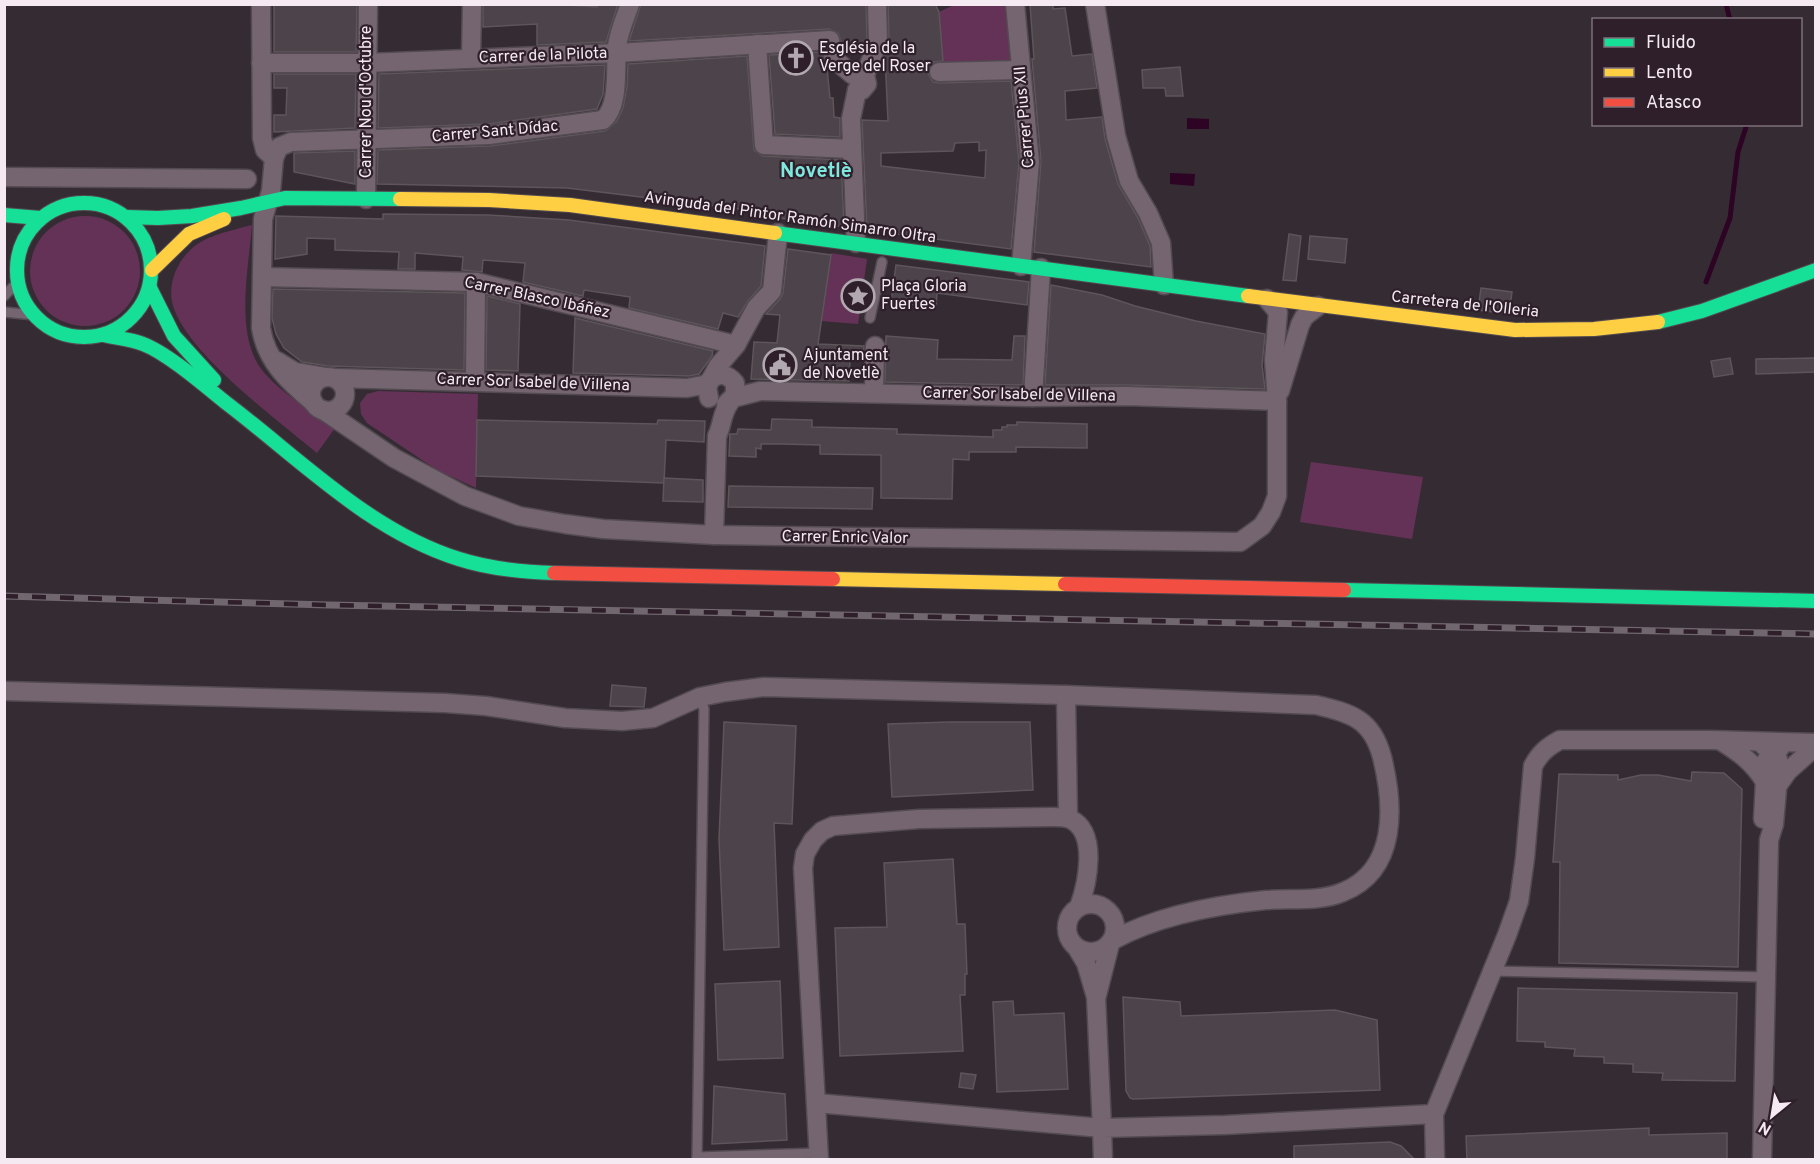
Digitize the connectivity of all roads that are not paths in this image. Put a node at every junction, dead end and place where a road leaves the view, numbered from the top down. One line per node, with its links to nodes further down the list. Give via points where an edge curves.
1 (261, 4): 11 (street)
2 (368, 4): 12 (street, Carrer Nou d'Octubre)
3 (472, 4): 10 (street)
4 (630, 4): 9 (street, Carrer Sant Dídac)
5 (877, 4): 15 (street, via 878,42)
6 (1015, 4): 13 (street, Carrer Pius XII)
7 (1095, 4): 37 (street, via 1116,136 1130,181 1161,243)
8 (757, 44): 9 (street, Carrer de la Pilota); 15 (street, Carrer de la Pilota, via 830,40 834,60); 17 (street, via 764,145)
9 (617, 53): 10 (street, Carrer de la Pilota); 16 (street, Carrer Sant Dídac, via 614,94 609,114 603,120 489,135)
10 (471, 58): 12 (street, Carrer de la Pilota)
11 (261, 63): 12 (street, Carrer de la Pilota); 18 (street, via 262,138 265,150)
12 (367, 63): 16 (street, Carrer Nou d'Octubre)
13 (1021, 70): 14 (street); 29 (street, Carrer Pius XII, via 1030,171)
14 (939, 72)
15 (858, 80): 17 (street, via 851,119)
16 (368, 140): 18 (street, Carrer Sant Dídac, via 286,143); 21 (street, Carrer Nou d'Octubre)
17 (852, 149): 27 (street)
18 (274, 158): 22 (street, Carrer Enric Valor, via 273,179)
19 (4, 177): 20 (street)
20 (248, 179)
21 (366, 199): 22 (main road, Avinguda del Pintor Ramón Simarro Oltra, via 285,198); 26 (main road, Avinguda del Pintor Ramón Simarro Oltra, via 552,203)
22 (262, 204): 24 (main road, Avinguda del Pintor Ramón Simarro Oltra, via 148,219); 31 (main road, Avinguda del Pintor Ramón Simarro Oltra, via 189,234); 34 (street, Carrer Enric Valor)
23 (4, 215): 25 (main road)
24 (126, 216): 25 (main road, via 92,202 56,208); 31 (main road, via 140,231 149,250)
25 (40, 218): 35 (main road, via 25,236 17,258)
26 (778, 233): 27 (main road, Avinguda del Pintor Ramón Simarro Oltra); 46 (street, via 772,291 756,308)
27 (856, 243): 28 (main road, Avinguda del Pintor Ramón Simarro Oltra)
28 (883, 254): 29 (main road, Avinguda del Pintor Ramón Simarro Oltra); 44 (lane)
29 (1021, 266): 30 (main road, Avinguda del Pintor Ramón Simarro Oltra)
30 (1041, 268): 37 (main road, Avinguda del Pintor Ramón Simarro Oltra); 54 (street)
31 (152, 270): 38 (main road)
32 (1815, 270): 41 (main road, Carretera de l'Olleria, via 1702,311 1663,321 1594,329 1515,330)
33 (4, 271): 35 (main road)
34 (262, 277): 36 (street, Carrer Blasco Ibáñez); 48 (street, Carrer Enric Valor, via 261,328)
35 (18, 282): 39 (lane); 43 (main road)
36 (476, 282): 46 (street, Carrer Blasco Ibáñez); 51 (street)
37 (1164, 285): 40 (main road, Avinguda del Pintor Ramón Simarro Oltra)
38 (150, 288): 45 (main road, via 139,309 123,325); 58 (main road, via 174,336)
39 (4, 296)
40 (1267, 299): 41 (main road, Avinguda del Pintor Ramón Simarro Oltra); 56 (street, Carrer Enric Valor, via 1278,312 1274,360)
41 (1318, 306): 56 (street, Carrer Enric Valor, via 1304,316 1300,325)
42 (4, 312): 43 (lane)
43 (34, 315): 45 (main road, via 65,334)
44 (870, 318)
45 (103, 335): 58 (main road, via 136,342 160,353)
46 (736, 345): 52 (street, via 737,364)
47 (875, 346): 53 (street)
48 (273, 358): 49 (street, Carrer Sor Isabel de Villena, via 295,372); 57 (street, Carrer Enric Valor, via 288,382)
49 (330, 378): 50 (street, Carrer Sor Isabel de Villena); 55 (street, via 344,389); 57 (street, via 320,379 313,387 311,392)
50 (379, 379): 51 (street, Carrer Sor Isabel de Villena); 55 (street, Carrer Sor Isabel de Villena)
51 (474, 381): 52 (street, Carrer Sor Isabel de Villena)
52 (721, 391): 53 (street, Carrer Sor Isabel de Villena); 59 (street, via 712,428 717,436)
53 (874, 393): 54 (street, Carrer Sor Isabel de Villena)
54 (1033, 397): 56 (street, Carrer Sor Isabel de Villena)
55 (344, 398): 57 (street, via 337,408)
56 (1277, 401): 59 (street, Carrer Enric Valor, via 1277,496 1262,526 1240,542)
57 (318, 406): 59 (street, Carrer Enric Valor, via 422,474 505,512 603,529)
58 (255, 424): 60 (main road, via 344,497 396,532 450,556 521,572)
59 (714, 535)
60 (1815, 602)
61 (4, 691): 63 (street, via 445,703 622,721 653,718)
62 (1066, 695): 63 (street, via 764,687); 68 (street); 72 (street, via 1316,705 1349,713 1362,721 1378,743 1388,788 1389,832 1384,852 1359,884 1322,897 1214,907)
63 (700, 698): 82 (lane, via 704,709)
64 (1720, 740): 66 (street); 67 (street, via 1743,755); 75 (street, via 1560,740 1540,754 1533,766 1519,901)
65 (1815, 744): 66 (street); 67 (street)
66 (1766, 747): 67 (street)
67 (1771, 783): 76 (street, via 1763,824 1769,840)
68 (1068, 818): 69 (street, via 1076,822 1086,839); 78 (street, via 919,819 833,826 813,840 802,868)
69 (1089, 863): 70 (street); 71 (street)
70 (1078, 907): 71 (street, via 1096,904); 74 (street, via 1066,926)
71 (1108, 910): 72 (street); 73 (street, via 1116,928)
72 (1170, 918): 73 (street, via 1134,929)
73 (1112, 942): 74 (street, via 1096,952); 77 (street)
74 (1077, 948): 77 (street)
75 (1492, 971): 76 (lane); 79 (street)
76 (1766, 976): 85 (street)
77 (1096, 997): 80 (street)
78 (816, 1103): 80 (street); 81 (street)
79 (1434, 1114): 80 (street); 84 (street)
80 (1102, 1128): 83 (street)
81 (819, 1156): 82 (lane)
82 (697, 1158)
83 (1103, 1160)
84 (1435, 1160)
85 (1762, 1160)

